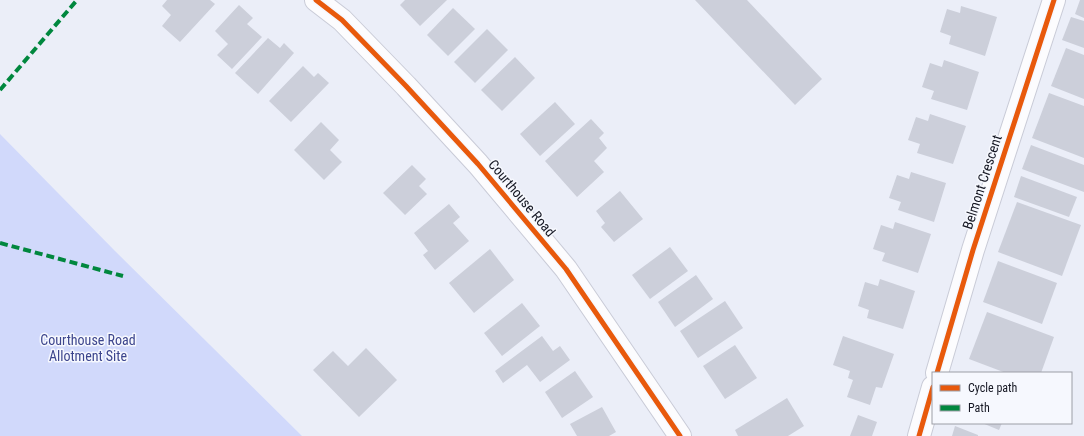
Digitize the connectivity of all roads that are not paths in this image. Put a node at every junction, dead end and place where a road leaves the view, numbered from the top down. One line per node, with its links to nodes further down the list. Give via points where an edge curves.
1 (316, 0): 5 (street, Courthouse Road, via 342,20 406,86 478,164 561,263)
2 (1054, 0): 3 (street, Belmont Crescent, via 973,250)
3 (937, 372)
4 (932, 390): 6 (street)
5 (680, 436)
6 (919, 436)

